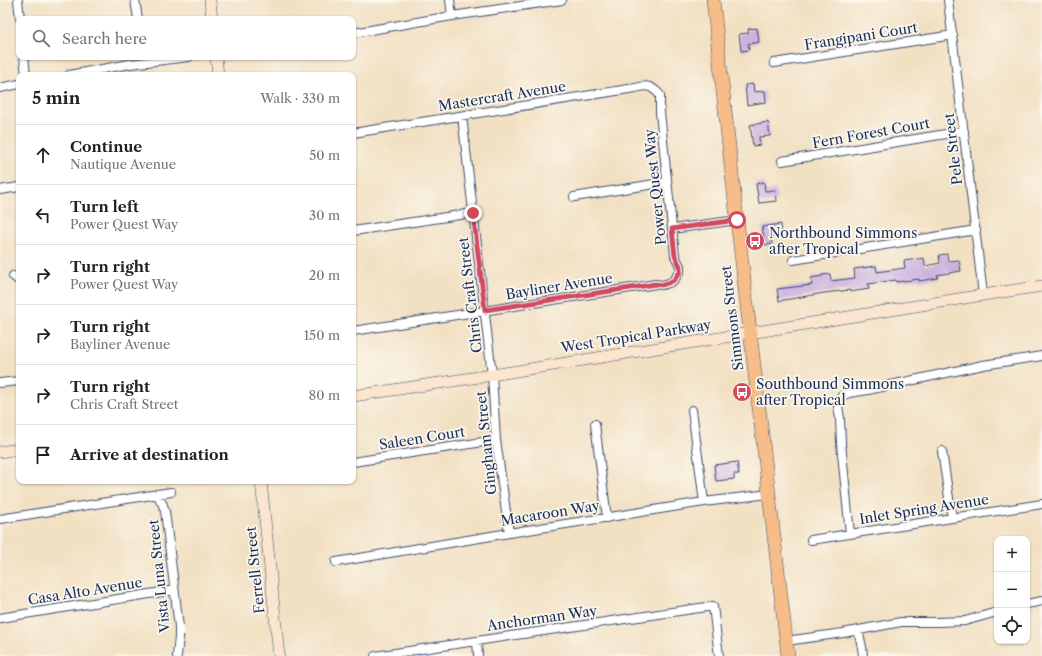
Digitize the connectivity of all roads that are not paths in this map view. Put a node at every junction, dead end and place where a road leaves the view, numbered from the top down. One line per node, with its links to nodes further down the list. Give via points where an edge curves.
1 (18, 0): 9 (street)
2 (136, 0): 10 (street)
3 (210, 0): 11 (main road)
4 (450, 0): 12 (street)
5 (562, 0): 8 (street)
6 (713, 0): 34 (main road, Simmons Street)
7 (948, 0): 14 (street, Pele Street)
8 (549, 1): 12 (street)
9 (20, 16)
10 (138, 16)
11 (212, 16)
12 (452, 16): 13 (street)
13 (356, 32)
14 (953, 36): 18 (street, Frangipani Court); 26 (street, Pele Street)
15 (24, 60): 19 (street)
16 (142, 60): 20 (street)
17 (216, 60): 21 (main road)
18 (774, 63)
19 (26, 72)
20 (84, 72)
21 (218, 72)
22 (16, 85): 23 (street)
23 (0, 88)
24 (655, 89): 25 (street, Mastercraft Avenue, via 643,86); 29 (street, Power Quest Way, via 660,95)
25 (462, 116): 27 (street, Mastercraft Avenue); 33 (street, Chris Craft Street)
26 (964, 131): 28 (street, Fern Forest Court); 36 (street, Pele Street)
27 (356, 133)
28 (782, 161)
29 (667, 182): 32 (street); 35 (street, Power Quest Way)
30 (16, 187): 31 (street)
31 (0, 190)
32 (574, 198)
33 (473, 213): 37 (street); 42 (street, Chris Craft Street)
34 (737, 220): 35 (street); 44 (main road, Simmons Street)
35 (672, 229): 39 (street, Power Quest Way, via 675,256 680,266 680,272)
36 (976, 230): 38 (street); 41 (street, Pele Street)
37 (356, 231)
38 (793, 260)
39 (674, 280): 42 (street, Bayliner Avenue, via 662,285)
40 (1042, 286): 41 (main road, West Tropical Parkway)
41 (983, 295): 44 (main road, West Tropical Parkway)
42 (485, 310): 43 (street, Bayliner Avenue); 46 (street, Chris Craft Street)
43 (356, 331)
44 (750, 333): 46 (main road, West Tropical Parkway); 60 (main road, Simmons Street)
45 (1042, 356): 67 (street, via 983,365 849,392 842,396 838,406)
46 (492, 375): 49 (main road, West Tropical Parkway); 52 (street, Gingham Street)
47 (16, 380): 48 (street)
48 (0, 383)
49 (356, 396)
50 (692, 410): 61 (street)
51 (594, 424): 63 (street)
52 (496, 440): 56 (street, Saleen Court); 66 (street, Gingham Street)
53 (16, 449): 55 (main road)
54 (942, 451): 64 (street)
55 (0, 452)
56 (356, 462)
57 (261, 484): 79 (main road, Ferrell Street)
58 (171, 492): 59 (street)
59 (157, 494): 65 (street); 70 (street, Vista Luna Street, via 165,511)
60 (769, 494): 61 (street, Macaroon Way); 77 (main road, Simmons Street)
61 (704, 502): 63 (street, Macaroon Way)
62 (1042, 504): 64 (street, Inlet Spring Avenue)
63 (607, 518): 66 (street, Macaroon Way)
64 (952, 518): 67 (street, Inlet Spring Avenue)
65 (0, 519)
66 (509, 533): 69 (street, Macaroon Way)
67 (850, 534): 68 (street, Inlet Spring Avenue)
68 (811, 540)
69 (336, 562)
70 (174, 590): 74 (street, Casa Alto Avenue); 78 (street, Vista Luna Street, via 179,636)
71 (1042, 601): 72 (street)
72 (1030, 603)
73 (994, 613): 75 (street, via 965,621 901,622)
74 (0, 618)
75 (858, 630): 77 (street); 84 (street)
76 (477, 641): 80 (street, Anchorman Way); 81 (street); 82 (street, Anchorman Way, via 713,606)
77 (786, 641): 83 (main road, Simmons Street)
78 (177, 656)
79 (280, 656)
80 (375, 656)
81 (478, 656)
82 (719, 656)
83 (788, 656)
84 (863, 656)

